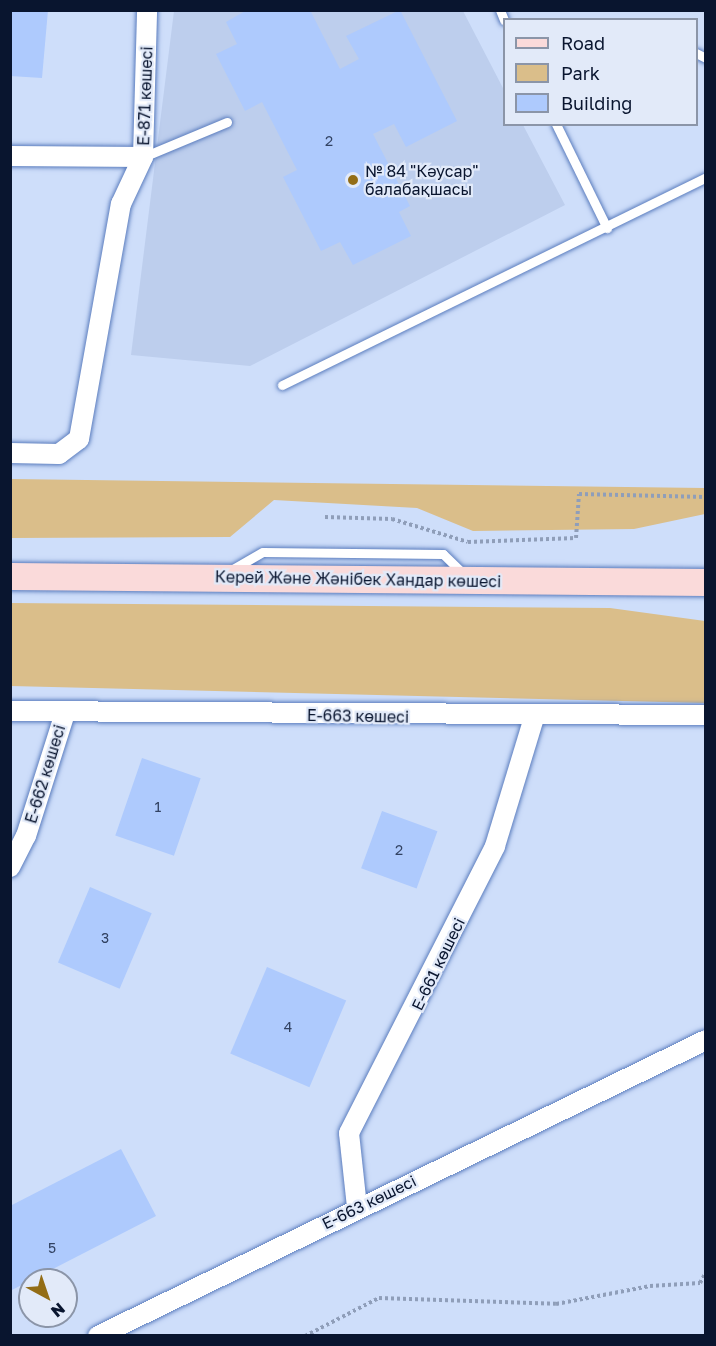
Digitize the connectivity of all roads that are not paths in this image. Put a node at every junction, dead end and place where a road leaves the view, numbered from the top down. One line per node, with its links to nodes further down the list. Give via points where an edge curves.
1 (147, 10): 5 (street, Е-871 көшесі)
2 (228, 122): 5 (lane)
3 (557, 126): 7 (lane)
4 (10, 156): 5 (street, Е-871 көшесі)
5 (143, 157): 9 (street, via 122,204 79,439 59,454)
6 (705, 177): 7 (lane)
7 (607, 228): 8 (lane)
8 (282, 385)
9 (10, 453)
10 (10, 576): 11 (main road, Керей Және Жәнібек Хандар көшесі)
11 (705, 582)
12 (10, 711): 13 (street, Е-663 көшесі)
13 (65, 713): 15 (street, Е-663 көшесі); 16 (street, Е-662 көшесі, via 26,836)
14 (705, 715): 15 (street, Е-663 көшесі)
15 (534, 718): 18 (street, Е-661 көшесі, via 495,846 349,1133)
16 (10, 867)
17 (705, 1040): 18 (street, Е-663 көшесі)
18 (357, 1207): 19 (street, Е-663 көшесі)
19 (98, 1335)

